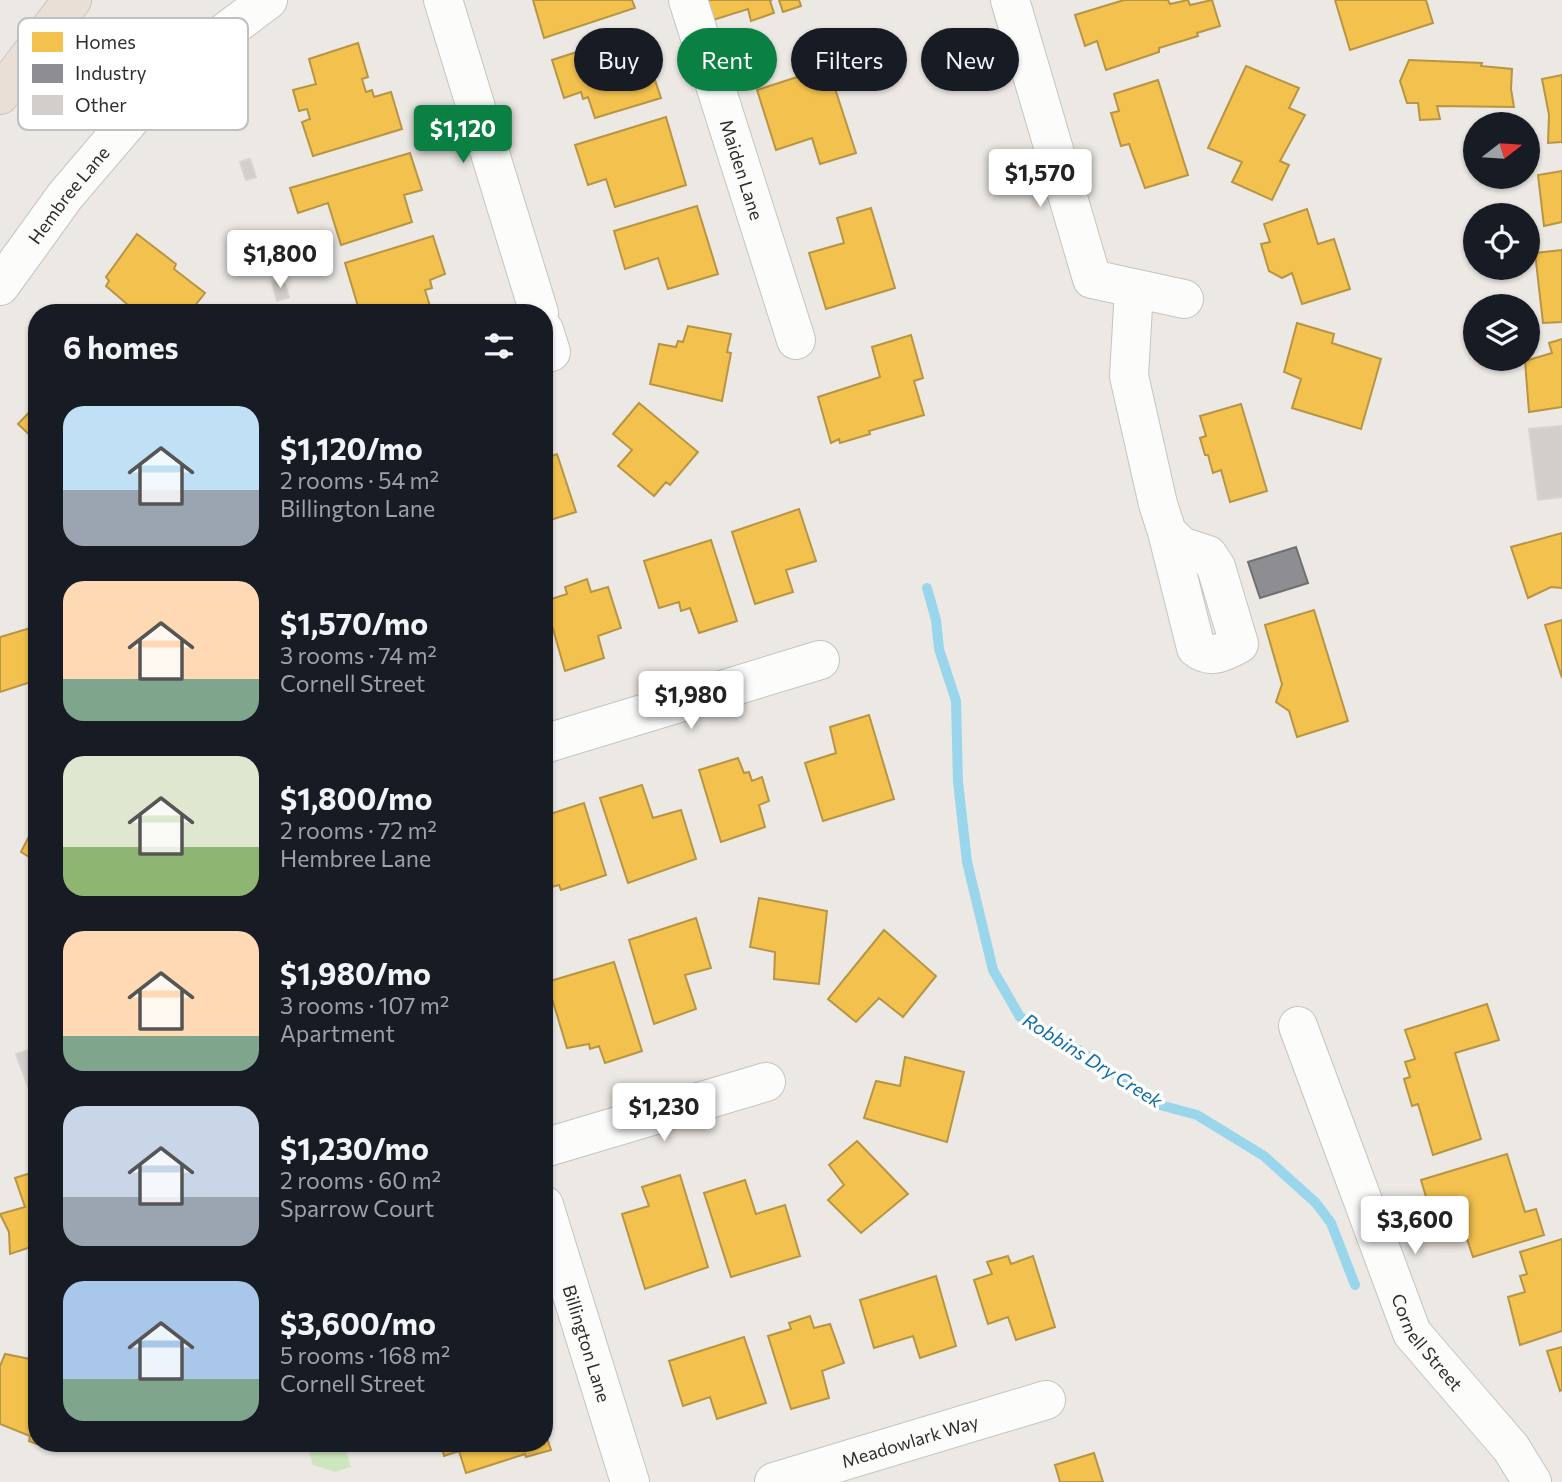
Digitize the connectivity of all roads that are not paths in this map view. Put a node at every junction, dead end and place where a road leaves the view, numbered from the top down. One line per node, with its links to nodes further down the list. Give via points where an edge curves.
1 (72, 0): 6 (highway)
2 (268, 0): 7 (street, Hembree Lane)
3 (443, 0): 14 (street)
4 (688, 0): 15 (street, Maiden Lane)
5 (1010, 0): 12 (street, via 1092,279)
6 (58, 18)
7 (244, 18)
8 (18, 71): 9 (highway)
9 (0, 95)
10 (122, 130): 11 (street, Hembree Lane)
11 (0, 286)
12 (1134, 289): 13 (street); 16 (street, via 1129,376)
13 (1184, 299)
14 (536, 304)
15 (796, 340)
16 (1167, 532)
17 (820, 660): 18 (street)
18 (553, 741)
19 (1298, 1026): 26 (street, Cornell Street, via 1412,1333 1511,1448)
20 (766, 1082): 21 (street)
21 (553, 1145)
22 (553, 1234): 24 (street, Billington Lane)
23 (1046, 1400): 25 (street, Meadowlark Way)
24 (630, 1482)
25 (774, 1482)
26 (1532, 1482)

